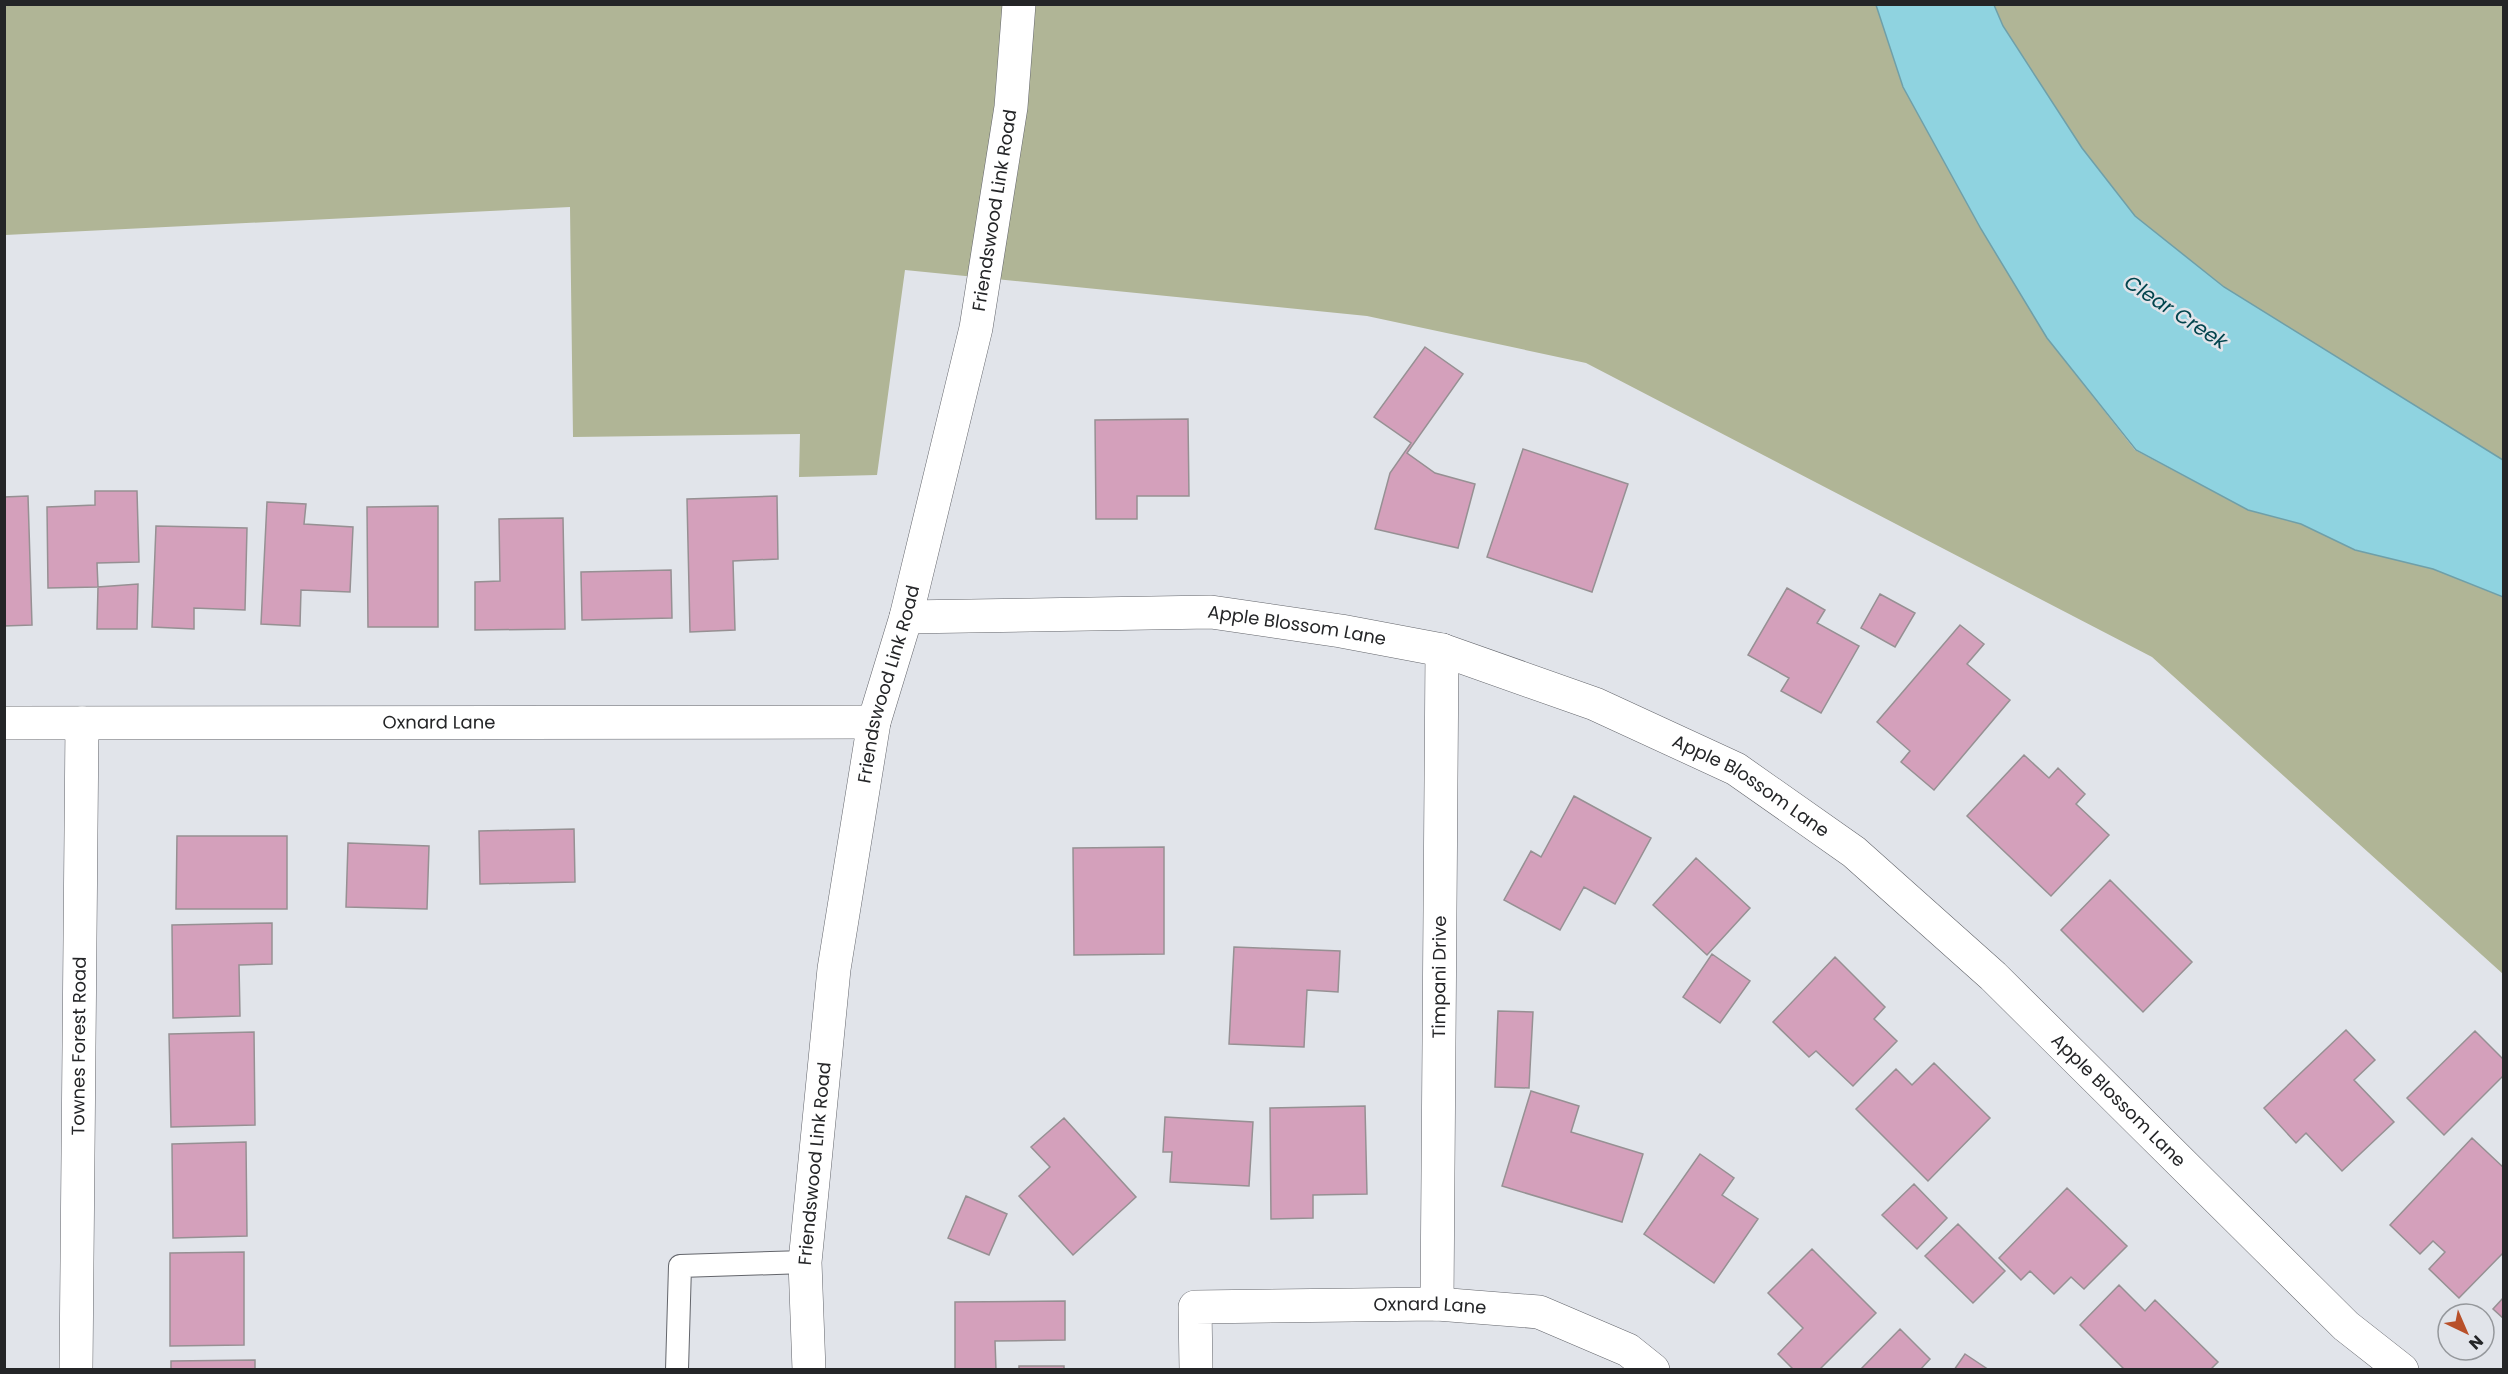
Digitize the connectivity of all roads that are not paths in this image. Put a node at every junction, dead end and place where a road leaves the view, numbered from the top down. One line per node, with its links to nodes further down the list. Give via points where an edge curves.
1 (1019, 4): 2 (street, Friendswood Link Road, via 1011,108 976,328)
2 (906, 617): 3 (street, Apple Blossom Lane, via 1210,612); 4 (street, Friendswood Link Road)
3 (1442, 650): 8 (street, Timpani Drive); 14 (street, Apple Blossom Lane, via 1595,704 1736,769 1854,852 1993,976 2346,1326)
4 (874, 722): 6 (street, Oxnard Lane); 7 (street, Friendswood Link Road, via 834,969)
5 (4, 723): 6 (street, Oxnard Lane)
6 (82, 723): 9 (street, Townes Forest Road)
7 (805, 1262): 10 (lane, via 680,1266); 11 (street, Friendswood Link Road)
8 (1437, 1304): 12 (street, Oxnard Lane, via 1195,1307); 13 (street, Oxnard Lane, via 1539,1312 1628,1350)
9 (76, 1370)
10 (677, 1370)
11 (809, 1370)
12 (1196, 1370)
13 (1653, 1370)
14 (2402, 1370)

